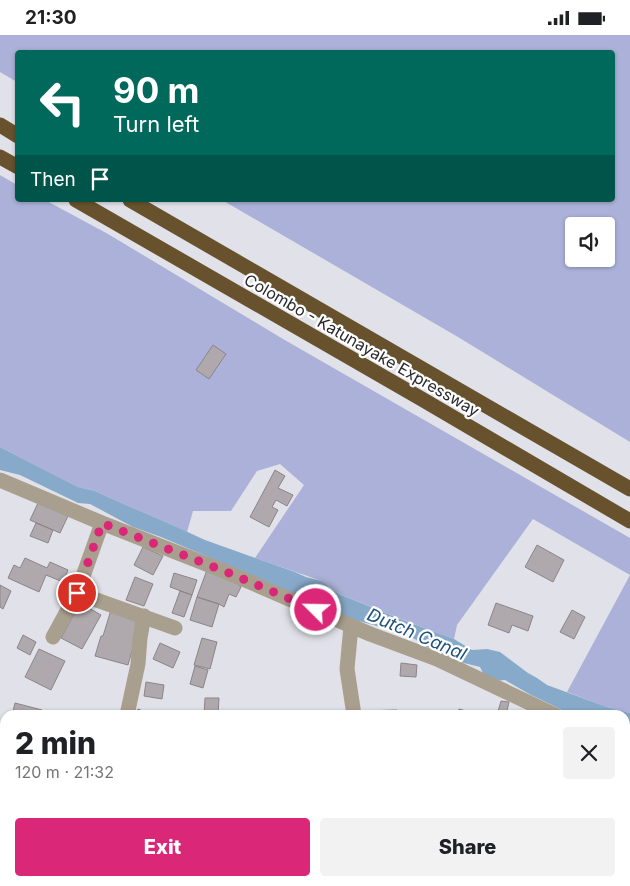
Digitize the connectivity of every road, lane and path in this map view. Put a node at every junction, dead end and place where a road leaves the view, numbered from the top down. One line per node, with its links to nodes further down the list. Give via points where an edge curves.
1 (0, 125): 2 (highway)
2 (15, 133)
3 (0, 157): 4 (highway)
4 (15, 165)
5 (79, 202): 9 (highway, Colombo - Katunayake Expressway)
6 (133, 202): 8 (highway, Colombo - Katunayake Expressway)
7 (0, 480): 10 (street)
8 (630, 489)
9 (630, 521)
10 (102, 523): 11 (street); 13 (street)
11 (77, 593): 12 (street); 15 (street)
12 (144, 616): 14 (street); 16 (street)
13 (351, 625): 17 (street, via 347,669); 18 (street, via 437,659)
14 (175, 628)
15 (53, 637)
16 (128, 710)
17 (353, 710)
18 (544, 710)

